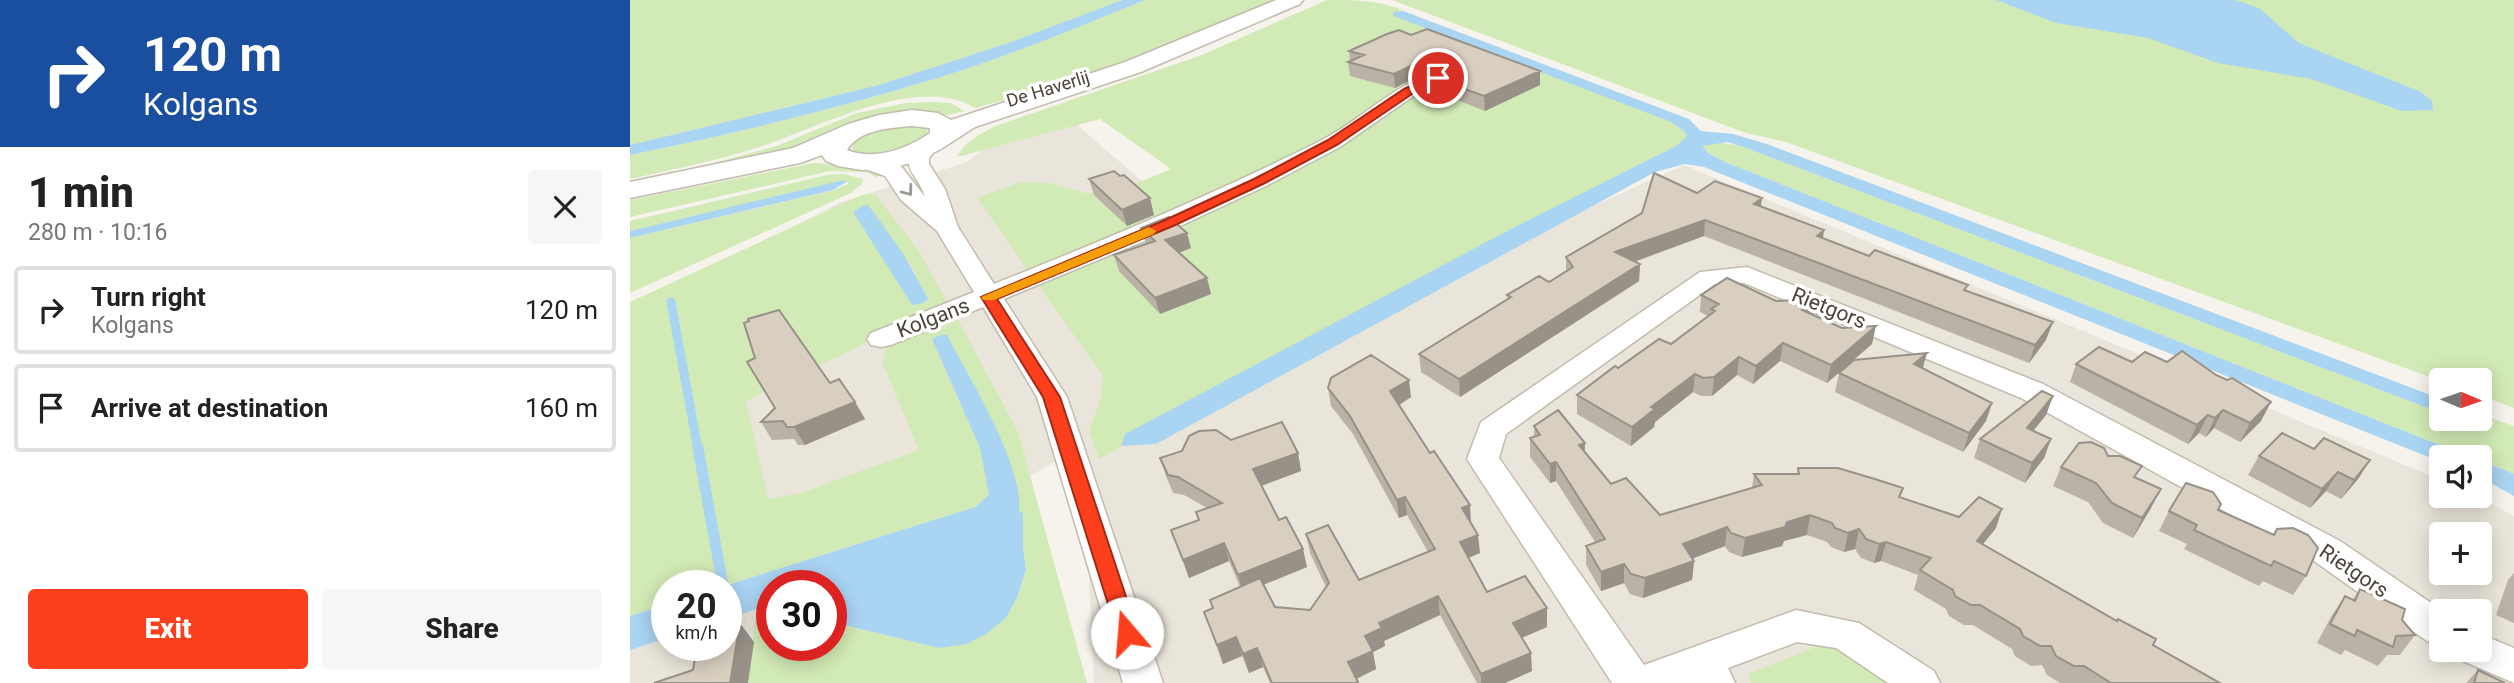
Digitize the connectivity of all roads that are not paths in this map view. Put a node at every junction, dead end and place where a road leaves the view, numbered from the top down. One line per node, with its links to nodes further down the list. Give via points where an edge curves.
1 (1293, 0): 3 (street, De Haverlij, via 1107,76)
2 (1438, 78): 8 (street, Kolgans, via 1408,91 1333,143 1258,181)
3 (932, 134): 4 (street, De Haverlij, via 894,159); 4 (street, via 883,122); 7 (street, via 918,164 934,189)
4 (851, 153): 5 (street, via 800,155); 6 (street); 7 (street, one-way to 7, via 893,171 909,195)
5 (630, 190)
6 (630, 196)
7 (946, 228): 8 (street)
8 (989, 297): 9 (street, Kolgans); 14 (street, via 1052,397)
9 (881, 339)
10 (2429, 622): 15 (street, Rietgors, via 2328,551 2032,391 1748,275 1709,277 1492,429 1483,459)
11 (2492, 656): 12 (street)
12 (2514, 667)
13 (1709, 673): 16 (street); 17 (street, via 1796,626 1845,634)
14 (1143, 683)
15 (1634, 683)
16 (1642, 683)
17 (1920, 683)

